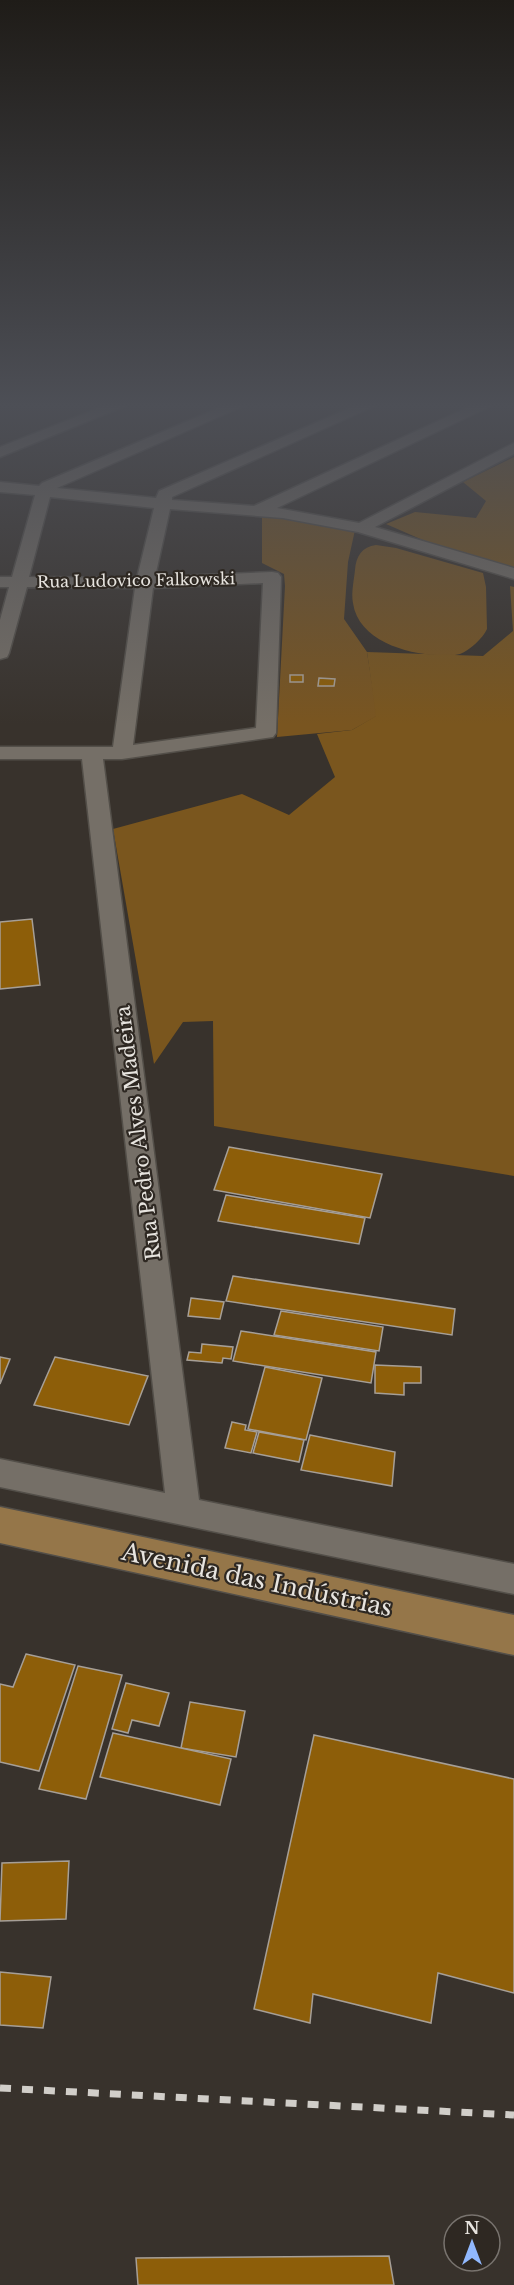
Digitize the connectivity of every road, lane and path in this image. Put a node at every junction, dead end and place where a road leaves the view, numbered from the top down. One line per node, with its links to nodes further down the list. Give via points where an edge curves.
1 (38, 511): 10 (street)
2 (162, 511): 11 (street)
3 (240, 511): 6 (street)
4 (259, 511): 6 (street)
5 (394, 511): 7 (street)
6 (256, 512): 7 (street, via 284,513)
7 (361, 528): 8 (street)
8 (514, 574)
9 (0, 582): 10 (street, Rua Ludovico Falkowski)
10 (18, 583): 11 (street, Rua Ludovico Falkowski); 12 (street)
11 (145, 584): 14 (street); 14 (street, Rua Ludovico Falkowski, via 272,576 266,733)
12 (0, 653)
13 (0, 753): 15 (street)
14 (122, 753): 15 (street)
15 (92, 754): 17 (street, Rua Pedro Alves Madeira)
16 (0, 1473): 17 (street)
17 (184, 1511): 19 (street)
18 (0, 1525): 20 (main road, Avenida das Indústrias)
19 (514, 1579)
20 (514, 1635)

